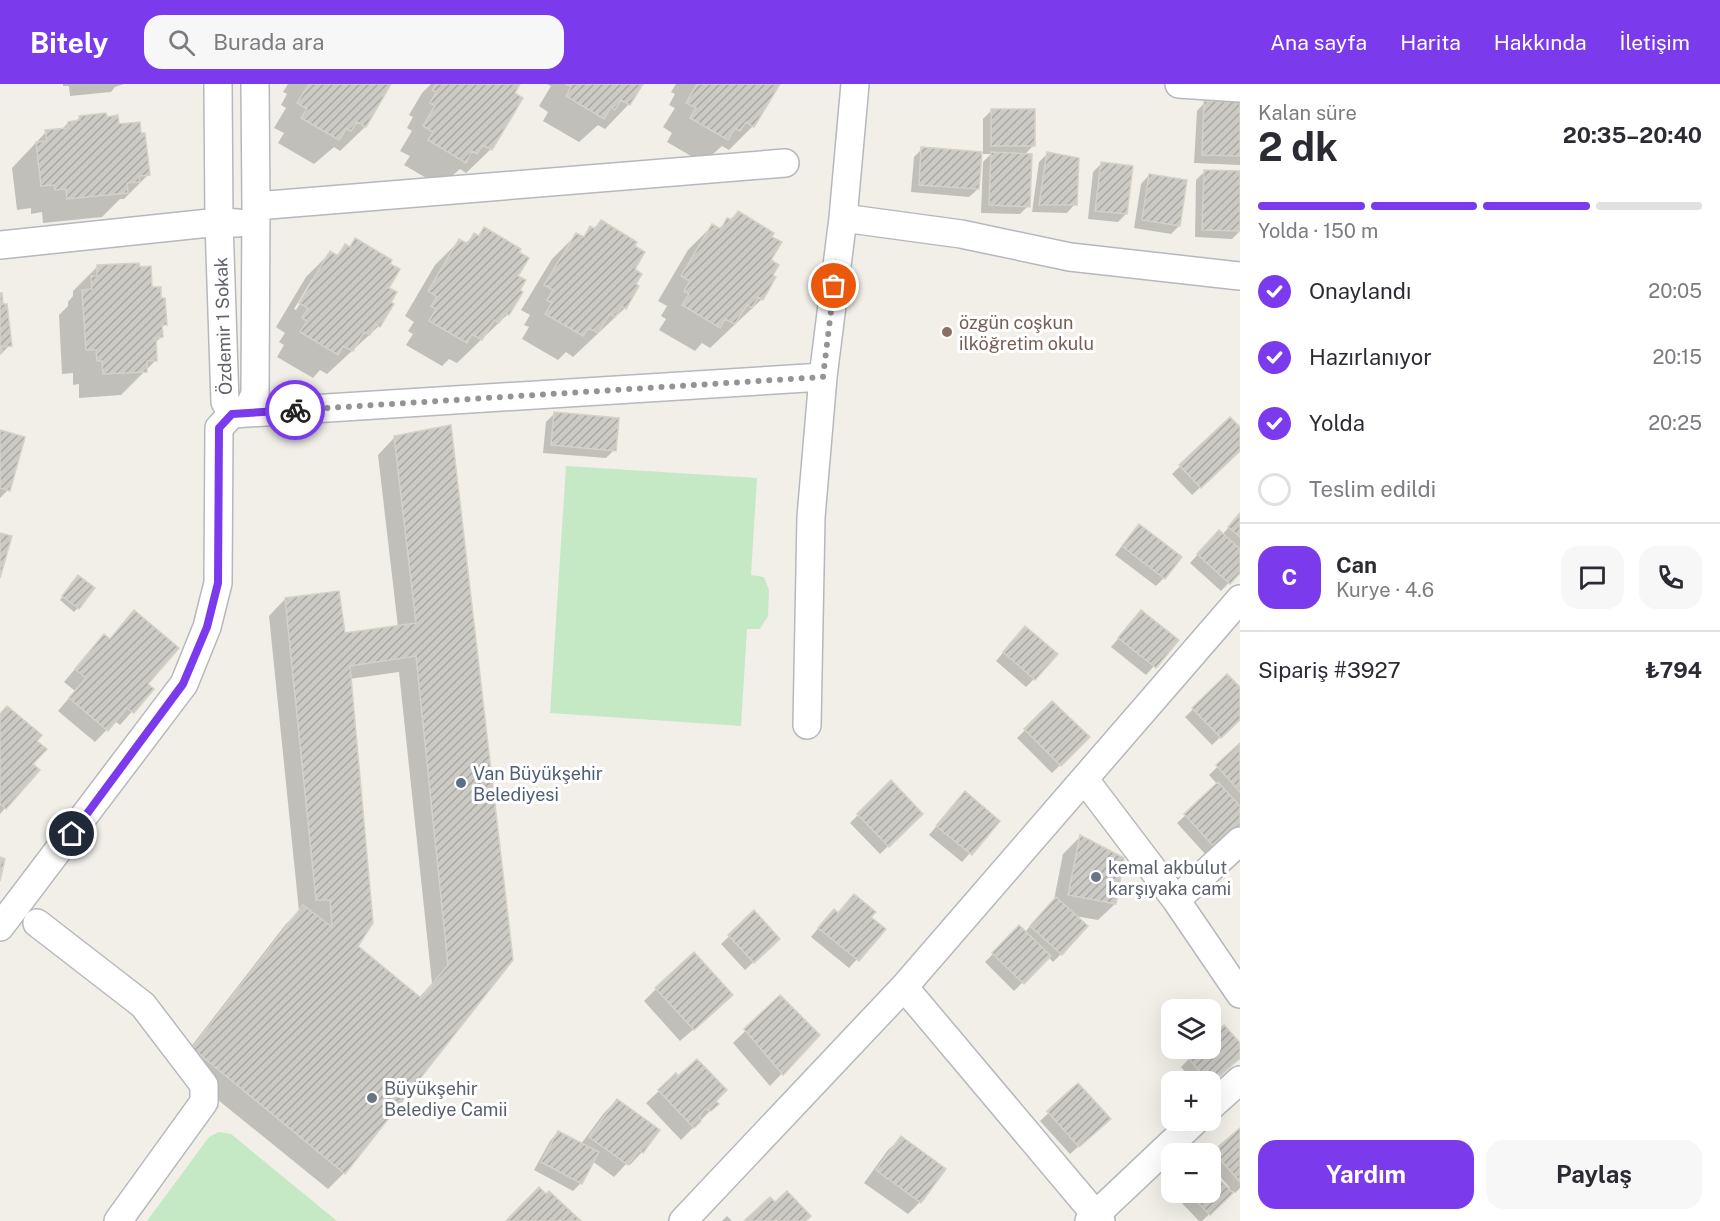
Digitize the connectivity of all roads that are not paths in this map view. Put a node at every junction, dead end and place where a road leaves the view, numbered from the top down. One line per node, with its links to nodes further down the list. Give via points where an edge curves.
1 (218, 84): 9 (street, Özdemir 1 Sokak)
2 (255, 84): 7 (street, Özdemir 1 Sokak)
3 (855, 84): 8 (street)
4 (1179, 84): 5 (street)
5 (1240, 88)
6 (785, 163): 7 (street)
7 (256, 214): 9 (street); 13 (street, Özdemir 1 Sokak, via 255,394)
8 (843, 218): 11 (street, via 961,234 1070,257); 12 (street)
9 (219, 222): 10 (street); 13 (street, Özdemir 1 Sokak, via 225,402)
10 (0, 245)
11 (1240, 276)
12 (823, 377): 13 (street); 15 (street, via 811,517)
13 (239, 414): 20 (street, Özdemir 1 Sokak, via 219,428 218,583 207,627 183,684)
14 (1240, 599): 16 (street)
15 (807, 725)
16 (1085, 780): 18 (street); 21 (street)
17 (1240, 841): 18 (street)
18 (1176, 900): 22 (street)
19 (37, 923): 27 (street, via 143,1005 204,1085 204,1102)
20 (0, 927)
21 (904, 987): 26 (street); 28 (street)
22 (1240, 994)
23 (1240, 1080): 24 (street)
24 (1221, 1097)
25 (1185, 1131): 26 (street)
26 (1095, 1219)
27 (118, 1221)
28 (683, 1221)

